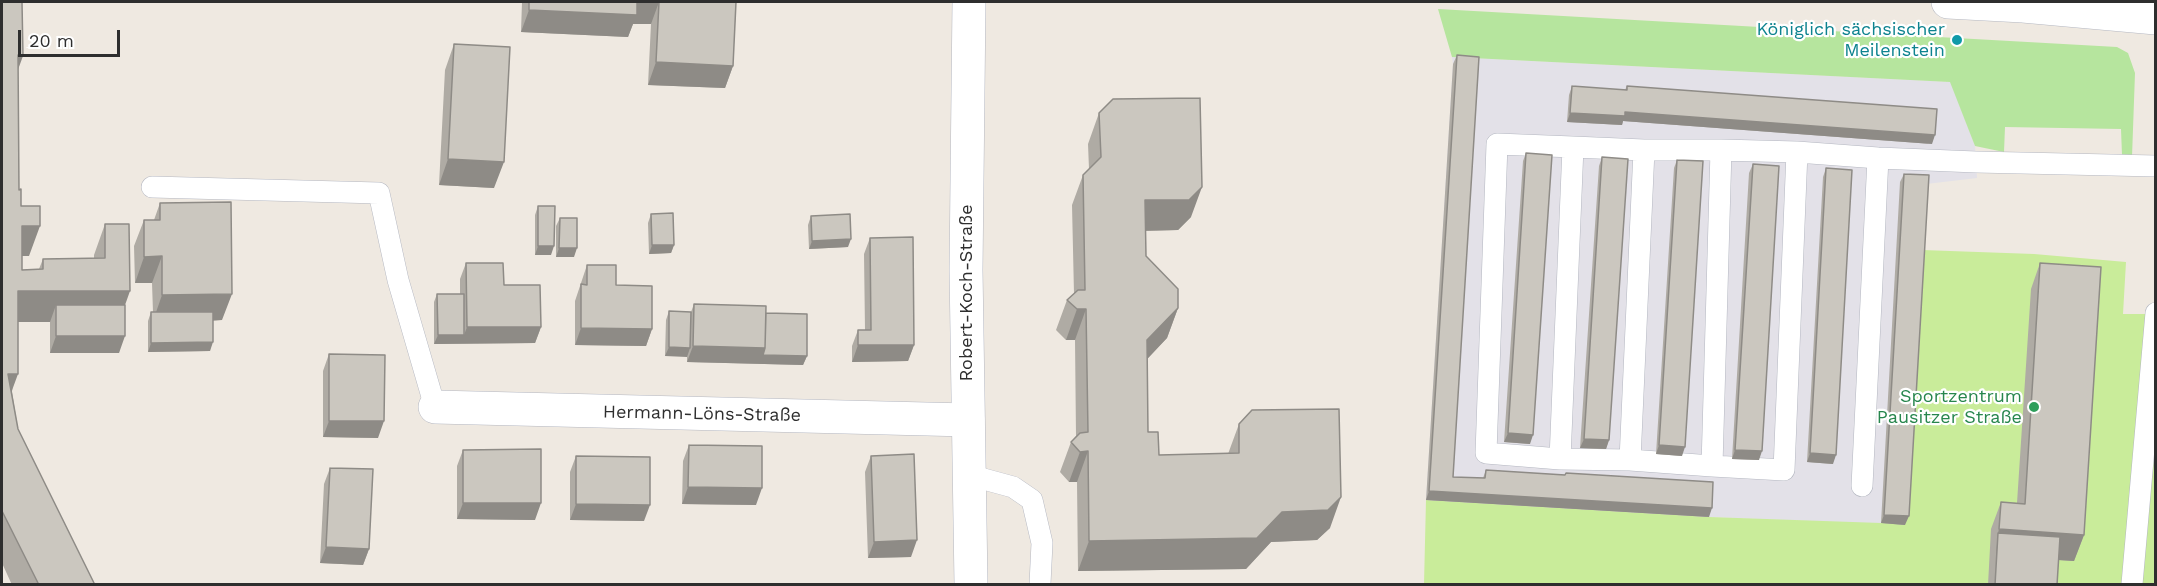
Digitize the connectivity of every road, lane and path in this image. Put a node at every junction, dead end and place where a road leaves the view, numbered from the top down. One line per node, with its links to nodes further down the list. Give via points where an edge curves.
1 (969, 2): 14 (street, Robert-Koch-Straße)
2 (1948, 2): 3 (street)
3 (2023, 4): 4 (street)
4 (2156, 18)
5 (1573, 147): 6 (lane); 15 (lane); 15 (lane, via 1497,144 1486,453)
6 (1644, 150): 7 (lane); 16 (lane)
7 (1721, 150): 8 (lane); 17 (lane)
8 (1797, 152): 9 (lane); 17 (lane, via 1784,470)
9 (1878, 158): 10 (lane); 19 (lane)
10 (2156, 165)
11 (152, 187): 13 (lane, via 379,193 398,279)
12 (2156, 313): 22 (lane)
13 (435, 407): 14 (street, Hermann-Löns-Straße)
14 (968, 420): 18 (street, Robert-Koch-Straße)
15 (1560, 459): 16 (lane)
16 (1630, 460): 17 (lane)
17 (1712, 466)
18 (969, 475): 20 (street, Robert-Koch-Straße); 21 (lane, via 1013,488 1032,500 1042,543)
19 (1862, 486)
20 (971, 585)
21 (1040, 585)
22 (2132, 585)

